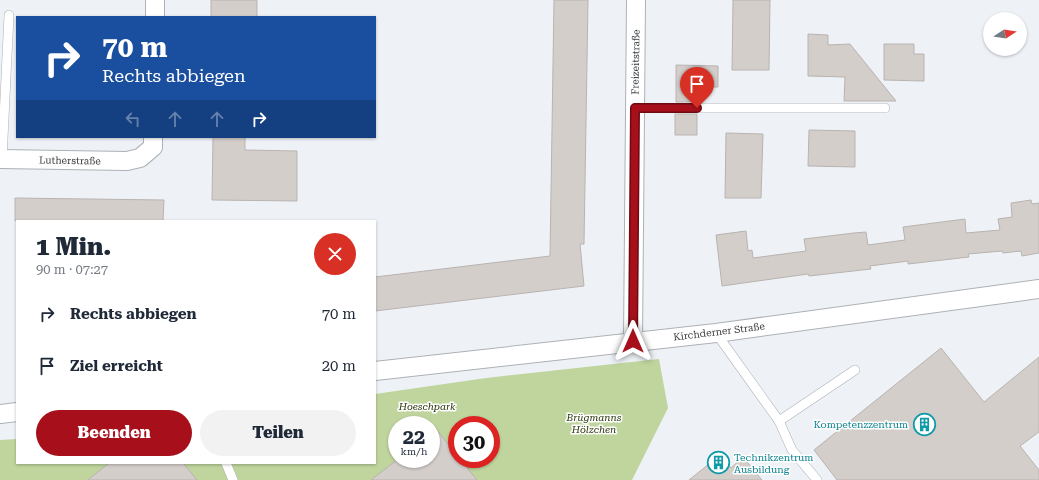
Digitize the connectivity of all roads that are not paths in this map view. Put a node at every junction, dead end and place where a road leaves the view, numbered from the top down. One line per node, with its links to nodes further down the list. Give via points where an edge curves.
1 (155, 0): 4 (street)
2 (636, 0): 5 (street, Freizeitstraße)
3 (9, 15): 8 (lane)
4 (155, 16)
5 (635, 108): 6 (lane); 11 (street, Freizeitstraße)
6 (885, 108)
7 (153, 138): 8 (street, Lutherstraße, via 153,147 140,158 127,161)
8 (1, 159)
9 (1039, 289): 10 (street, Kirchderner Straße)
10 (716, 333): 11 (street, Kirchderner Straße); 16 (lane)
11 (633, 341): 13 (street, Kirchderner Straße)
12 (855, 370): 16 (lane)
13 (376, 371)
14 (16, 412): 15 (street)
15 (0, 414)
16 (779, 421): 19 (lane, via 792,450)
17 (226, 464): 18 (lane)
18 (233, 480)
19 (817, 480)

